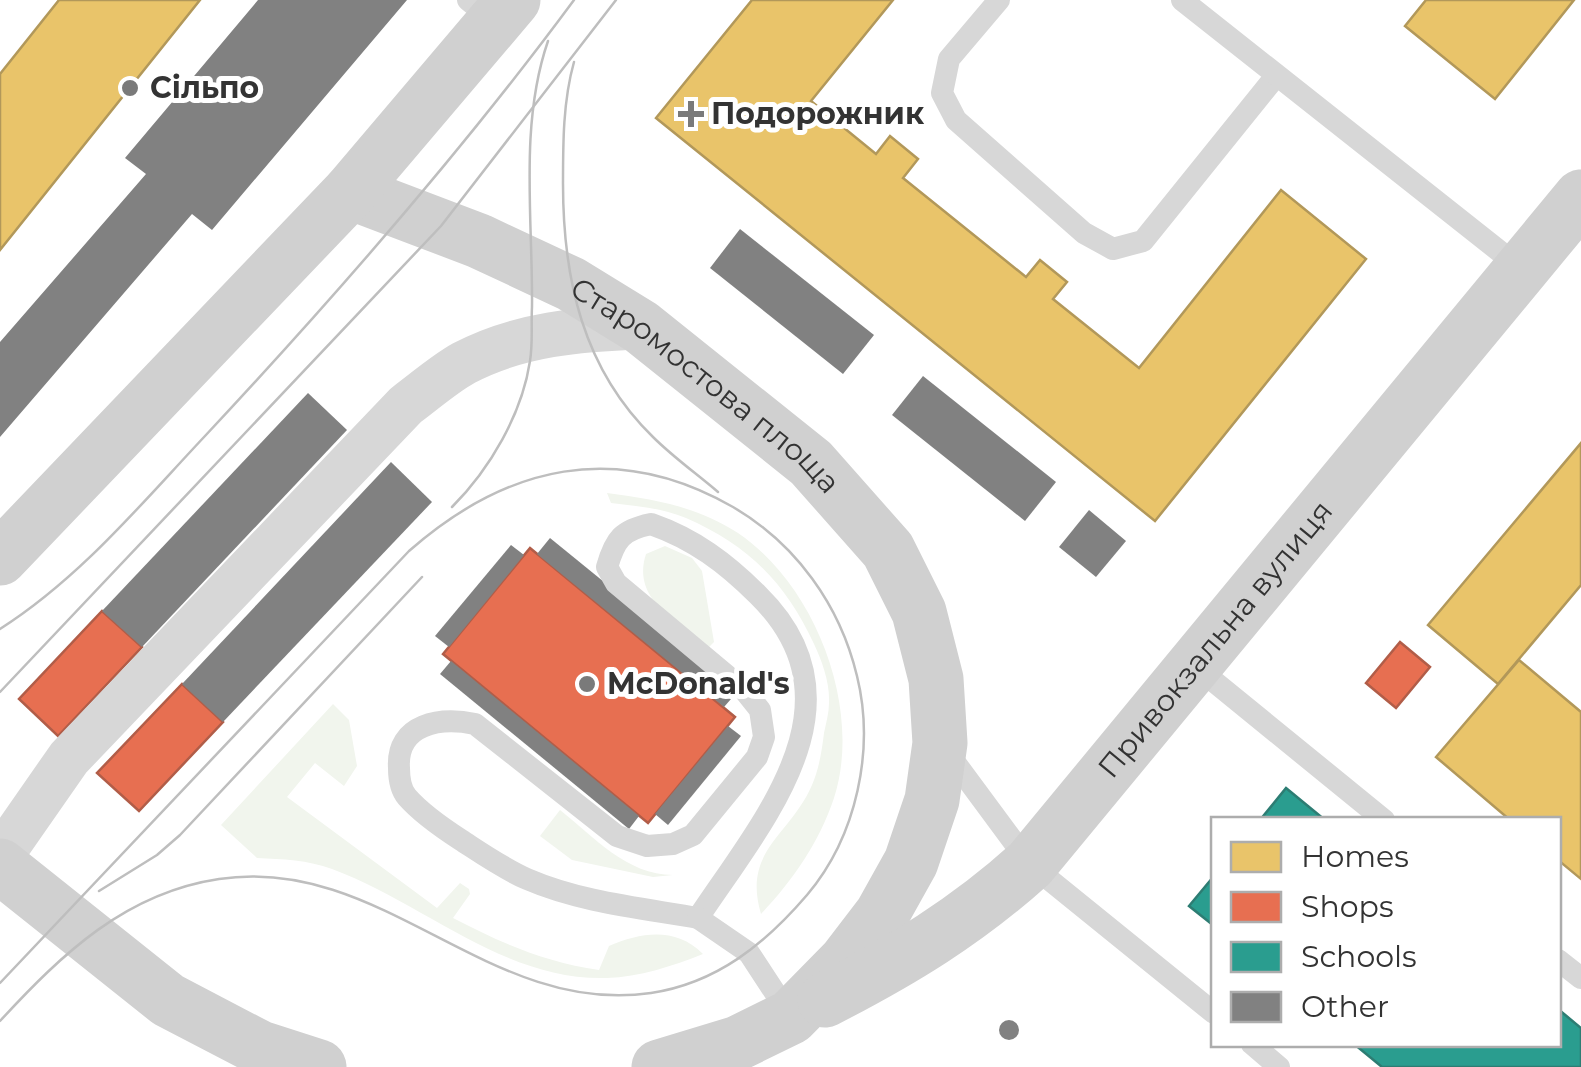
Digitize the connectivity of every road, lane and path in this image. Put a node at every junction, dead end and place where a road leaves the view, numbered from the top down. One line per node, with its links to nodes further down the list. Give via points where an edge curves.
1 (999, 0): 4 (lane, via 949,60 942,93 956,120 1084,233 1113,249 1143,241)
2 (1182, 0): 4 (lane)
3 (492, 7): 5 (main road)
4 (1276, 76): 7 (lane)
5 (350, 192): 8 (main road, Старомостова площа, via 571,284); 9 (main road)
6 (1581, 197): 7 (main road, Привокзальна вулиця)
7 (1522, 269): 10 (main road, Привокзальна вулиця)
8 (640, 328): 11 (main road, Старомостова площа, via 811,463 888,550 919,612 936,680); 13 (street, via 531,338 463,363 406,405 69,758)
9 (0, 558)
10 (1195, 666): 12 (lane); 14 (main road, Привокзальна вулиця)
11 (940, 742): 14 (lane); 20 (main road, Старомостова площа, via 932,800 882,914)
12 (1380, 817)
13 (0, 857)
14 (1030, 864): 19 (lane); 20 (main road, Привокзальна вулиця, via 925,947)
15 (0, 866): 22 (main road, via 168,1000 260,1048)
16 (698, 918): 16 (lane, via 526,878 458,839 405,795 399,777 404,742 417,728 454,719 476,724 617,836 646,846 693,835 756,757 764,736 760,710 744,690 616,584 607,567 613,545 631,528 651,524 693,541 746,582 795,642 806,678 796,762); 20 (lane, via 749,954)
17 (1561, 962): 18 (lane)
18 (1581, 978)
19 (1211, 1011)
20 (791, 1017): 23 (main road, Старомостова площа, via 738,1043)
21 (1256, 1047): 24 (lane)
22 (319, 1067)
23 (659, 1067)
24 (1279, 1067)

